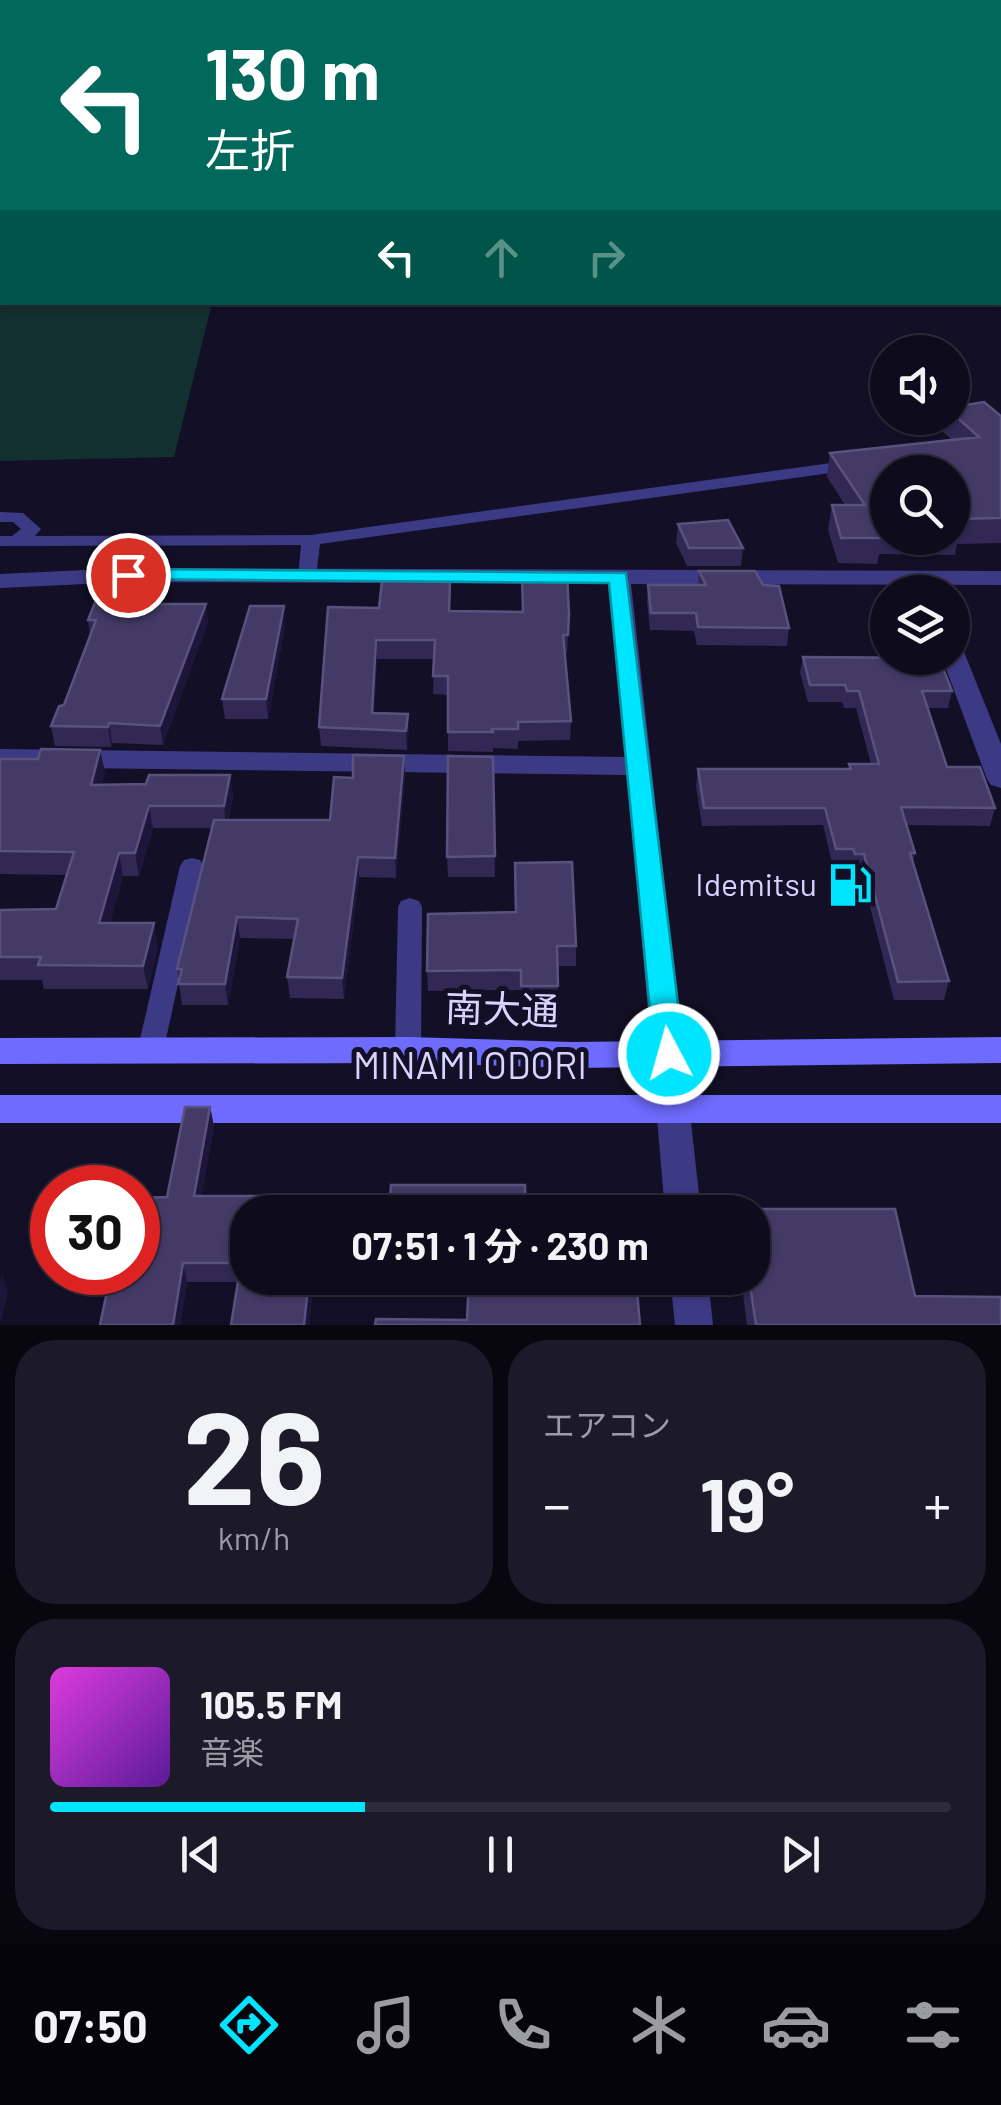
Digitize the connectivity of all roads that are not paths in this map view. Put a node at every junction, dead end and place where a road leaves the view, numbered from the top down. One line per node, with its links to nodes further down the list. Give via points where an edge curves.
1 (870, 463): 3 (lane)
2 (0, 517): 4 (lane, via 17,517 32,528)
3 (311, 540): 4 (lane); 5 (lane)
4 (9, 541)
5 (307, 577): 6 (street); 8 (street)
6 (619, 577): 10 (street); 13 (street)
7 (1001, 578): 9 (street)
8 (0, 581)
9 (970, 581)
10 (870, 584)
11 (961, 675): 14 (street)
12 (0, 758): 13 (street)
13 (641, 766): 21 (street)
14 (1001, 779)
15 (192, 866): 17 (lane)
16 (410, 907): 19 (lane)
17 (152, 1048): 18 (street, 南大通); 19 (street, 南大通)
18 (0, 1050)
19 (408, 1050): 21 (street, 南大通)
20 (1001, 1050): 21 (street, 南大通)
21 (669, 1054): 23 (street)
22 (0, 1109): 23 (street, MINAMI ODORI)
23 (674, 1109): 24 (street, MINAMI ODORI); 25 (street)
24 (1001, 1110)
25 (682, 1195)
26 (691, 1295): 27 (street)
27 (694, 1325)

